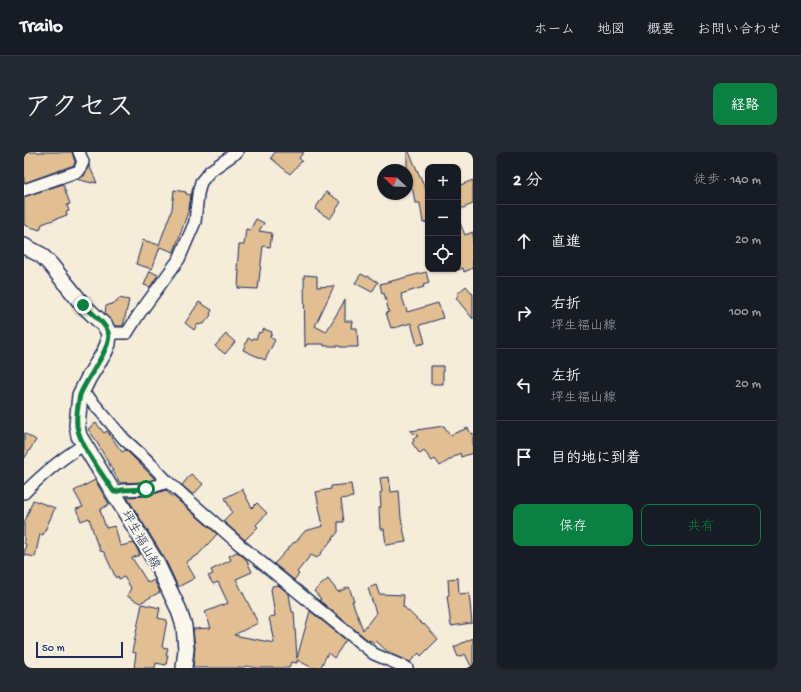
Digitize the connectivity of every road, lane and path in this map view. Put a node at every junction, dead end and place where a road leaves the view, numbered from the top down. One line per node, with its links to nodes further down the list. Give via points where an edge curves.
1 (79, 152): 3 (street, via 83,162 79,171)
2 (237, 152): 5 (street, via 210,171 201,182 195,222 179,259 127,333)
3 (24, 190)
4 (24, 246): 5 (main road, via 41,255 50,264)
5 (109, 333): 6 (main road, 坪生福山線, via 104,353)
6 (80, 395): 7 (main road, 坪生福山線, via 77,425); 8 (street, via 90,399 124,440)
7 (84, 446): 9 (main road, 坪生福山線); 10 (street, via 42,474)
8 (168, 482): 9 (street, via 146,489); 12 (street, via 352,638 374,654)
9 (114, 492): 11 (main road, 坪生福山線, via 157,564 178,608 184,626)
10 (24, 493)
11 (184, 668)
12 (407, 668)

